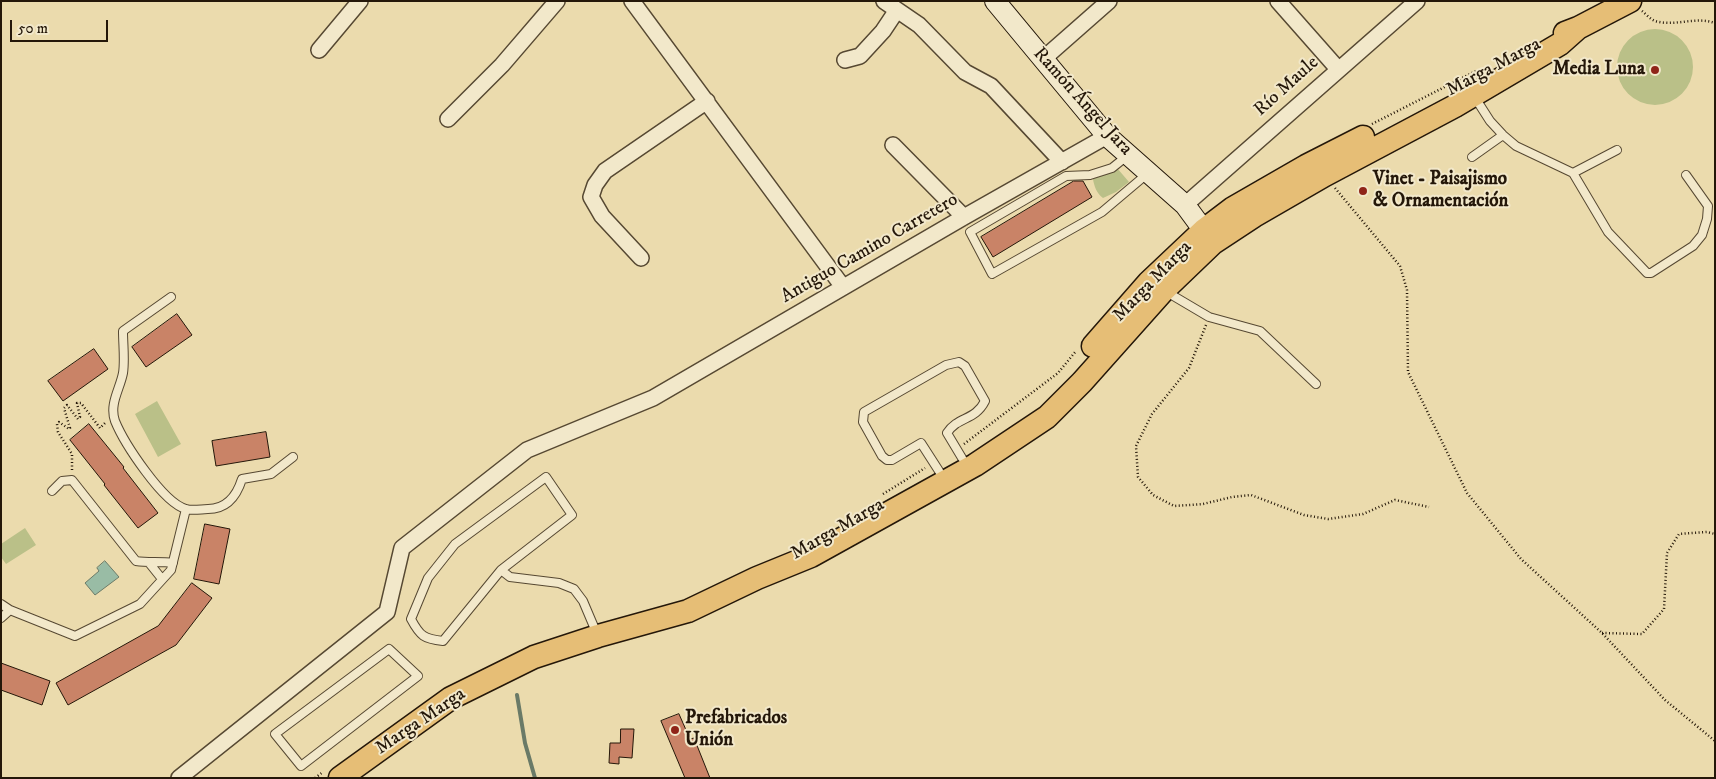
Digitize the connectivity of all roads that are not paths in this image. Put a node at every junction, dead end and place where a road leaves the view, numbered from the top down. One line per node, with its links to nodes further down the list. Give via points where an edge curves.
1 (360, 1): 12 (street)
2 (557, 1): 18 (street, via 502,65)
3 (632, 1): 17 (street)
4 (884, 1): 10 (street)
5 (995, 1): 14 (main road, Ramón Ángel Jara)
6 (1109, 1): 14 (street)
7 (1278, 1): 15 (street)
8 (1417, 1): 15 (street, Río Maule)
9 (1635, 4): 11 (main road, Marga Marga)
10 (897, 10): 13 (street, via 860,56); 25 (street, via 919,25 965,72 991,86)
11 (1578, 28): 16 (main road, Marga Marga, via 1560,44); 32 (main road, Marga Marga, via 1552,38 1306,166 1233,208)
12 (319, 50)
13 (845, 60)
14 (1042, 60): 19 (main road, Ramón Ángel Jara)
15 (1338, 69): 30 (street, Río Maule)
16 (1473, 95): 20 (lane); 32 (main road, Marga Marga, via 1254,216)
17 (707, 102): 33 (street, via 605,171 595,185 591,197 602,216); 34 (street)
18 (448, 119)
19 (1107, 136): 23 (main road, Ramón Ángel Jara); 25 (street, Antiguo Camino Carretero)
20 (1503, 136): 24 (lane); 27 (lane, via 1516,146)
21 (893, 144): 31 (street)
22 (1617, 150): 27 (lane)
23 (1128, 155): 26 (main road, Ramón Ángel Jara); 26 (lane, via 1112,168 1090,175 1066,176 970,232 992,274 1102,212)
24 (1472, 156)
25 (1062, 162): 31 (street, Antiguo Camino Carretero)
26 (1149, 173): 30 (main road, Ramón Ángel Jara)
27 (1573, 173): 29 (lane, via 1608,232 1646,273 1652,273 1693,246 1702,235)
28 (1686, 175): 29 (lane)
29 (1711, 204)
30 (1185, 205): 32 (main road, Ramón Ángel Jara)
31 (964, 217): 34 (street, Antiguo Camino Carretero)
32 (1208, 236): 35 (main road, Marga Marga); 38 (main road, Marga Marga, via 1149,282 1041,403)
33 (640, 258)
34 (843, 287): 54 (street, Antiguo Camino Carretero, via 653,398 527,450 402,548 387,612)
35 (1164, 290): 37 (lane, via 1209,317 1260,331); 46 (main road, Marga Marga, via 1047,417 929,492 811,556)
36 (171, 297): 42 (lane, via 123,331 123,372 113,404 115,420 136,460 173,502)
37 (1316, 384)
38 (959, 454): 40 (main road, Marga Marga); 40 (lane, via 947,433 952,426 980,411 985,401 965,366 959,362 946,365 864,412 863,422 887,460 921,443)
39 (293, 457): 42 (lane, via 271,474 242,479 234,497 216,509)
40 (936, 467): 46 (main road, Marga Marga)
41 (52, 491): 44 (lane, via 62,480 72,480 136,561)
42 (186, 509): 43 (lane)
43 (173, 563): 44 (lane, via 161,561); 47 (lane)
44 (150, 564): 47 (lane)
45 (501, 570): 45 (lane, via 572,515 546,477 455,544 428,578 411,620 419,634 430,640 443,641); 51 (lane, via 510,577 559,583 574,589 583,601)
46 (757, 578): 51 (main road, Marga Marga, via 688,611)
47 (162, 580): 49 (lane, via 140,604 75,636)
48 (1, 604): 49 (lane)
49 (10, 610): 50 (lane)
50 (1, 618)
51 (598, 636): 53 (main road, Marga Marga, via 534,657 451,698)
52 (418, 676): 52 (lane, via 388,649 275,734 301,766)
53 (335, 773)
54 (179, 778)

